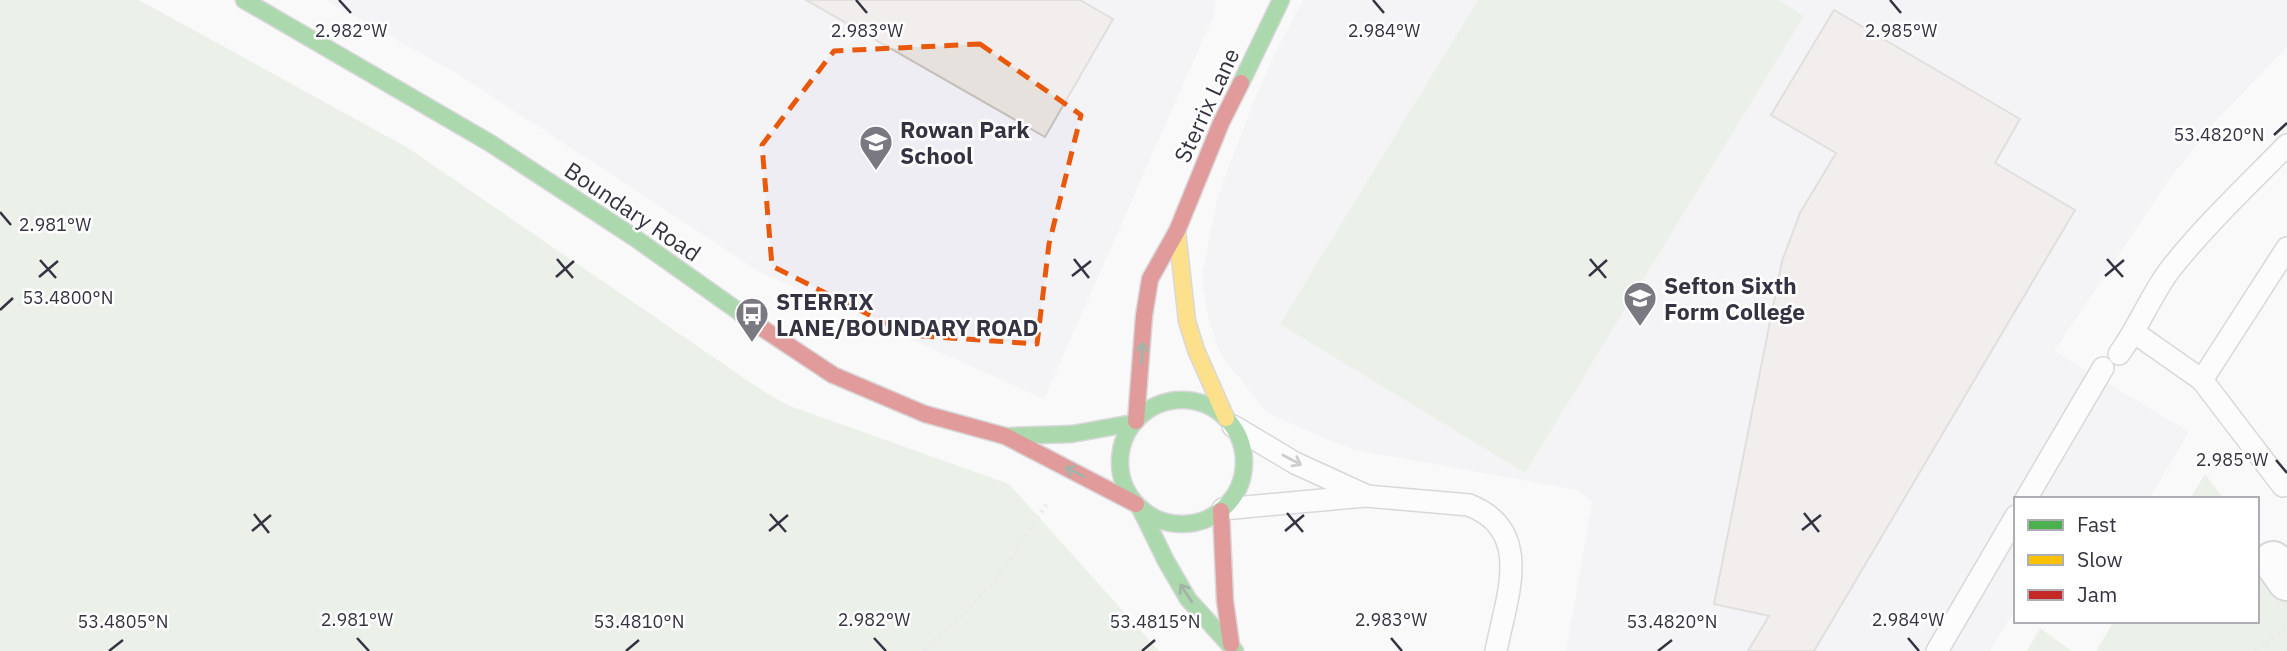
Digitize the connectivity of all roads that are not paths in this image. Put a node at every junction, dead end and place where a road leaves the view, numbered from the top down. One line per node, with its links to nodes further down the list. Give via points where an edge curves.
1 (244, 0): 10 (street, Boundary Road, via 490,143 833,374 925,414)
2 (1280, 0): 4 (street, Sterrix Lane, via 1221,123)
3 (2287, 145): 6 (lane, via 2168,272)
4 (1177, 231): 8 (street, Sterrix Lane, one-way to 4, via 1150,279); 9 (street, Sterrix Lane, via 1187,321)
5 (2287, 248): 7 (lane)
6 (2135, 333): 7 (lane); 13 (lane, via 2111,361)
7 (2202, 380): 11 (lane)
8 (1135, 422): 9 (street, via 1170,401 1210,406); 10 (street, Boundary Road, via 1103,432); 14 (street, via 1120,455 1126,489)
9 (1230, 422): 12 (lane, one-way to 12, via 1295,463); 15 (street, via 1243,451 1242,478)
10 (1005, 436): 14 (street, Boundary Road, one-way to 10)
11 (2283, 486)
12 (1366, 496): 15 (lane); 18 (lane, via 1469,505 1496,521 1511,551 1512,570)
13 (2027, 497)
14 (1138, 506): 15 (street, via 1155,518 1189,524); 17 (street, one-way to 14, via 1197,611)
15 (1222, 510): 17 (street)
16 (2014, 519): 19 (lane)
17 (1233, 647)
18 (1496, 651)
19 (1937, 651)

